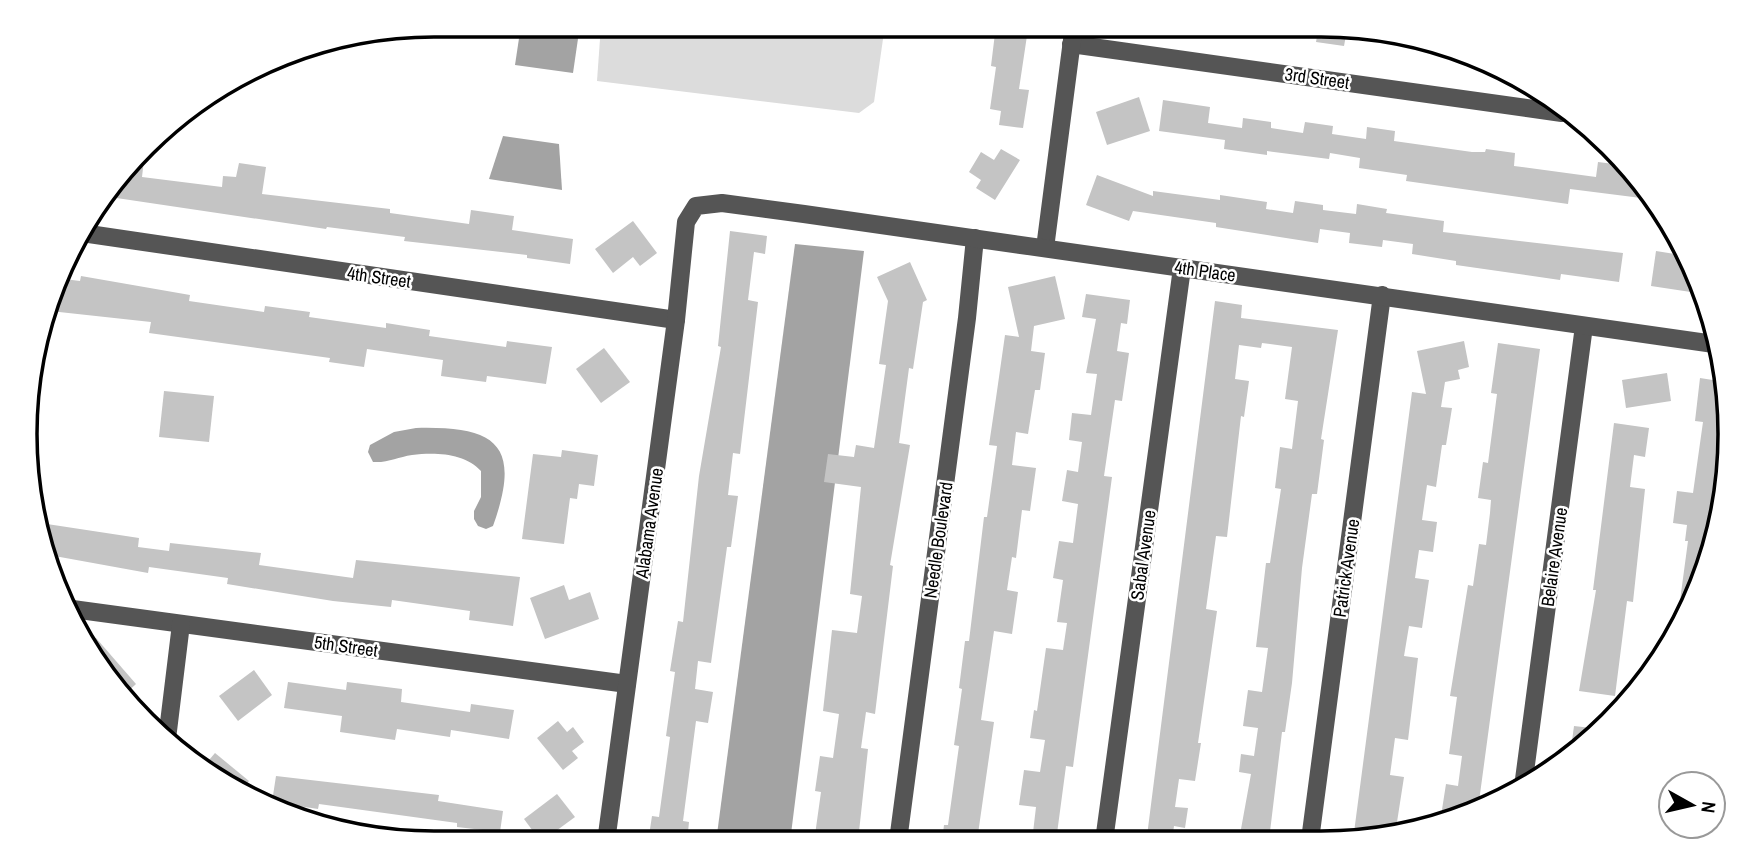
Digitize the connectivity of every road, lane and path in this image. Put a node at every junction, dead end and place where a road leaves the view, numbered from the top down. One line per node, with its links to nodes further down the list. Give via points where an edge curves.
1 (1072, 37): 2 (street)
2 (1071, 44): 3 (street, 3rd Street); 7 (street)
3 (1553, 112)
4 (696, 206): 6 (street, 4th Place, via 722,203); 10 (street, Alabama Avenue, via 686,222)
5 (90, 234): 10 (street, 4th Street)
6 (975, 238): 7 (street, 4th Place); 19 (street, Needle Boulevard)
7 (1045, 248): 8 (street, 4th Place)
8 (1182, 268): 9 (street, 4th Place); 20 (street, Sabal Avenue)
9 (1382, 295): 11 (street, 4th Place); 21 (street, Patrick Avenue)
10 (676, 320): 15 (street, Alabama Avenue)
11 (1584, 326): 12 (street, 4th Place); 17 (street, Belaire Avenue)
12 (1708, 343)
13 (78, 610): 14 (street, 5th Street)
14 (181, 624): 15 (street, 5th Street); 16 (street)
15 (627, 684): 18 (street, Alabama Avenue)
16 (168, 729)
17 (1525, 775)
18 (607, 831)
19 (899, 831)
20 (1105, 831)
21 (1311, 831)

